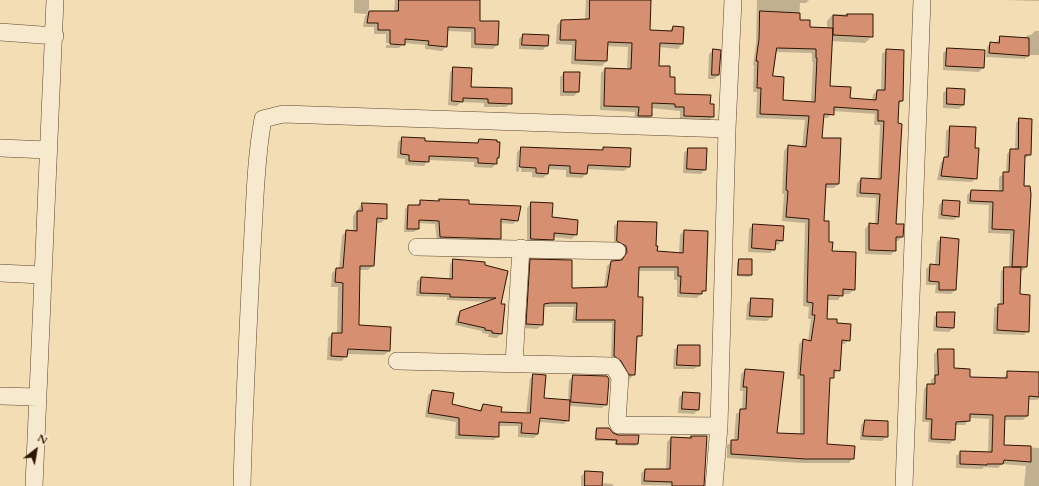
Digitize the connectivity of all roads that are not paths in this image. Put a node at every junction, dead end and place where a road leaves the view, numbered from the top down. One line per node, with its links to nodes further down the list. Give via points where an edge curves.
1 (55, 0): 5 (street)
2 (733, 0): 6 (street)
3 (922, 0): 22 (street)
4 (0, 32): 5 (street)
5 (55, 36): 8 (street)
6 (727, 129): 18 (street); 20 (street, via 282,114 263,119 259,142 250,294)
7 (0, 148): 8 (street)
8 (48, 150): 13 (street)
9 (417, 247): 10 (street)
10 (521, 248): 11 (street); 15 (street)
11 (617, 251)
12 (0, 274): 13 (street)
13 (42, 275): 17 (street)
14 (397, 361): 15 (street)
15 (514, 362): 18 (street, via 613,366 620,377 617,421 620,425)
16 (0, 396): 17 (street)
17 (38, 397): 19 (street)
18 (719, 426): 21 (street)
19 (34, 486)
20 (242, 486)
21 (714, 486)
22 (904, 486)

